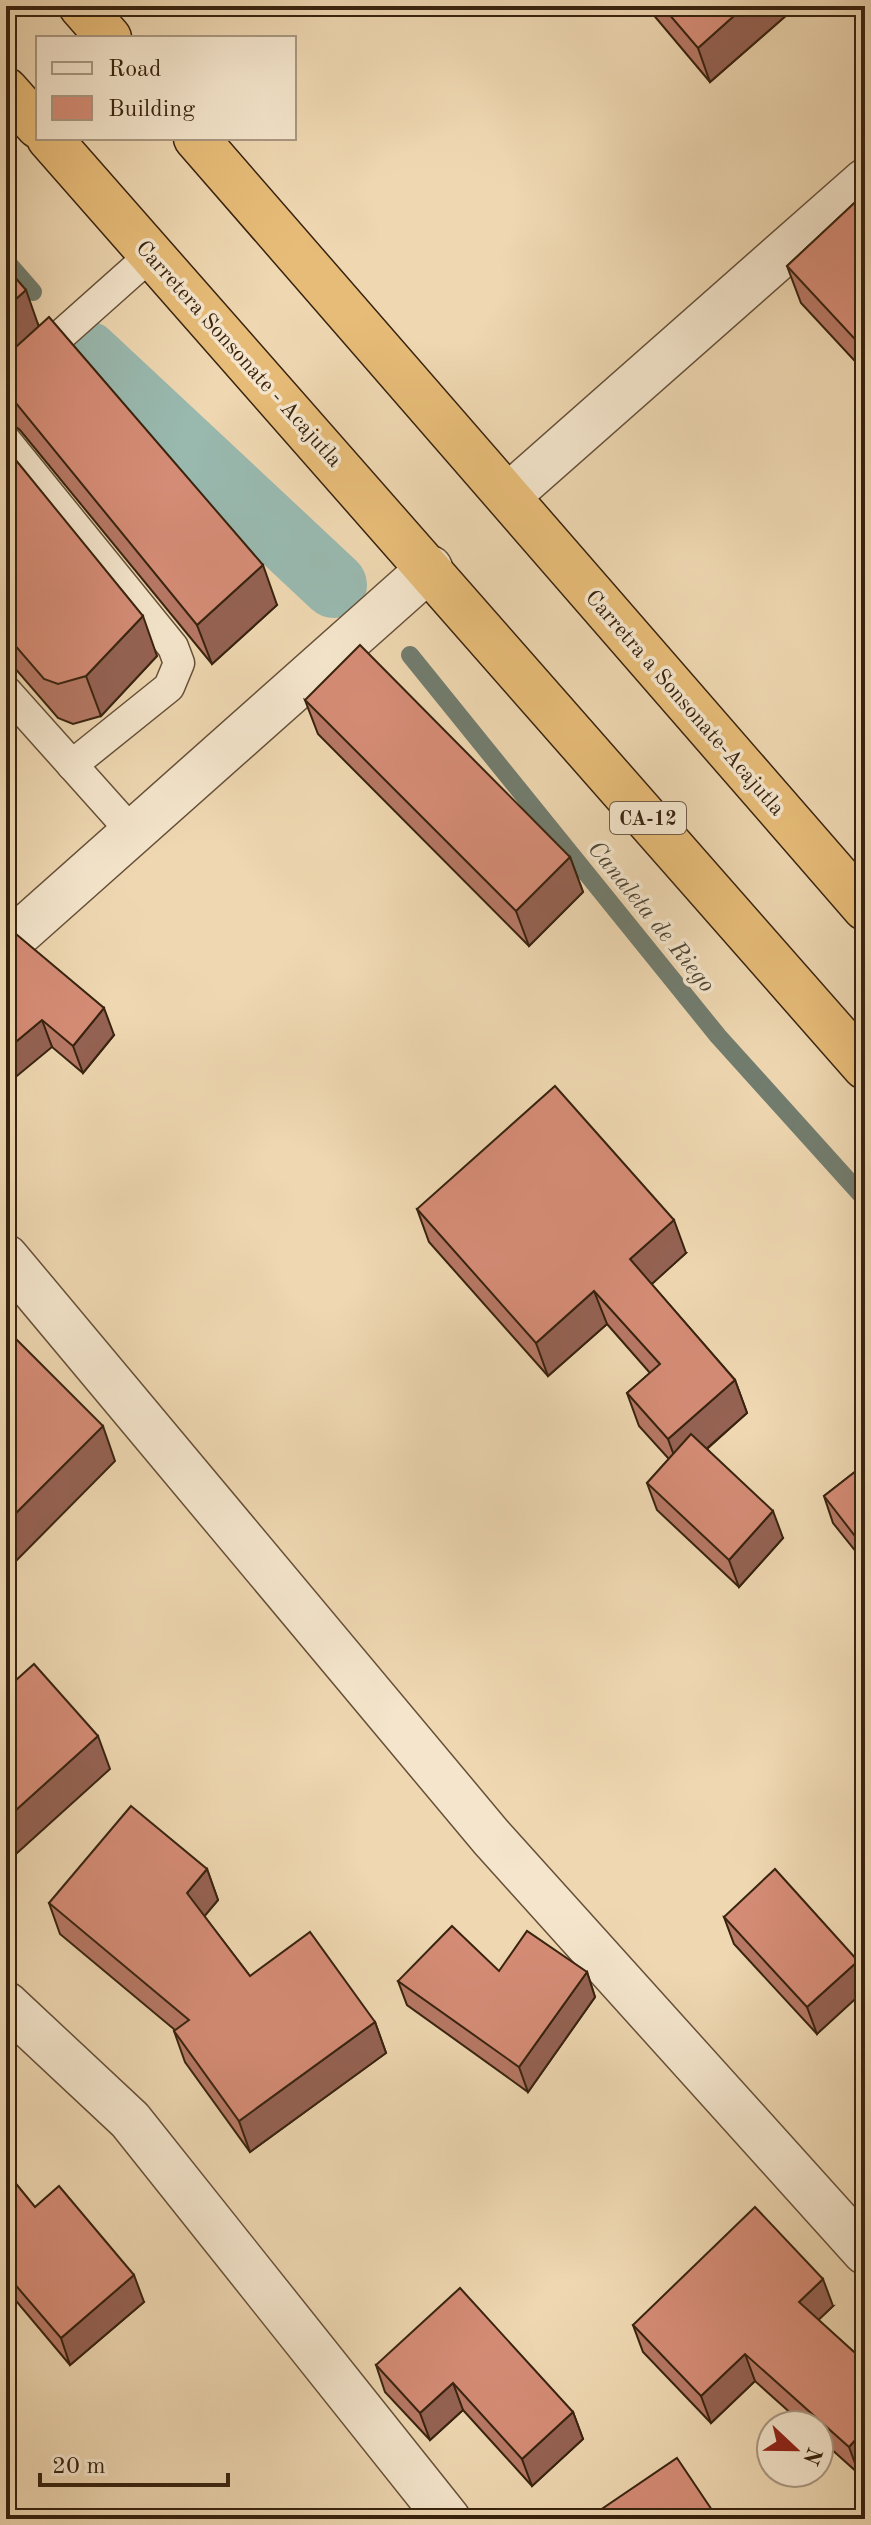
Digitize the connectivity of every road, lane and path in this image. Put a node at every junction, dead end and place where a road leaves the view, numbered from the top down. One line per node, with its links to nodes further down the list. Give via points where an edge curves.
1 (81, 6): 2 (highway)
2 (107, 36)
3 (6, 90): 4 (highway)
4 (36, 124)
5 (51, 140): 8 (highway, Carretera Sonsonate - Acajutla / CA-12)
6 (198, 140): 11 (highway)
7 (865, 181): 11 (street)
8 (152, 254): 9 (lane); 12 (highway, Carretera Sonsonate - Acajutla / CA-12)
9 (6, 384)
10 (6, 441): 14 (lane, via 173,647 179,663 169,687)
11 (508, 496): 16 (highway, Carretra a Sonsonate-Acajutla)
12 (430, 568): 15 (street); 18 (highway, CA-12)
13 (6, 691): 14 (lane)
14 (72, 765): 15 (lane)
15 (133, 833): 17 (street)
16 (865, 908)
17 (6, 945)
18 (865, 1067)
19 (6, 1257): 21 (street, via 491,1837)
20 (6, 2004): 22 (street, via 130,2120)
21 (865, 2252)
22 (448, 2519)

